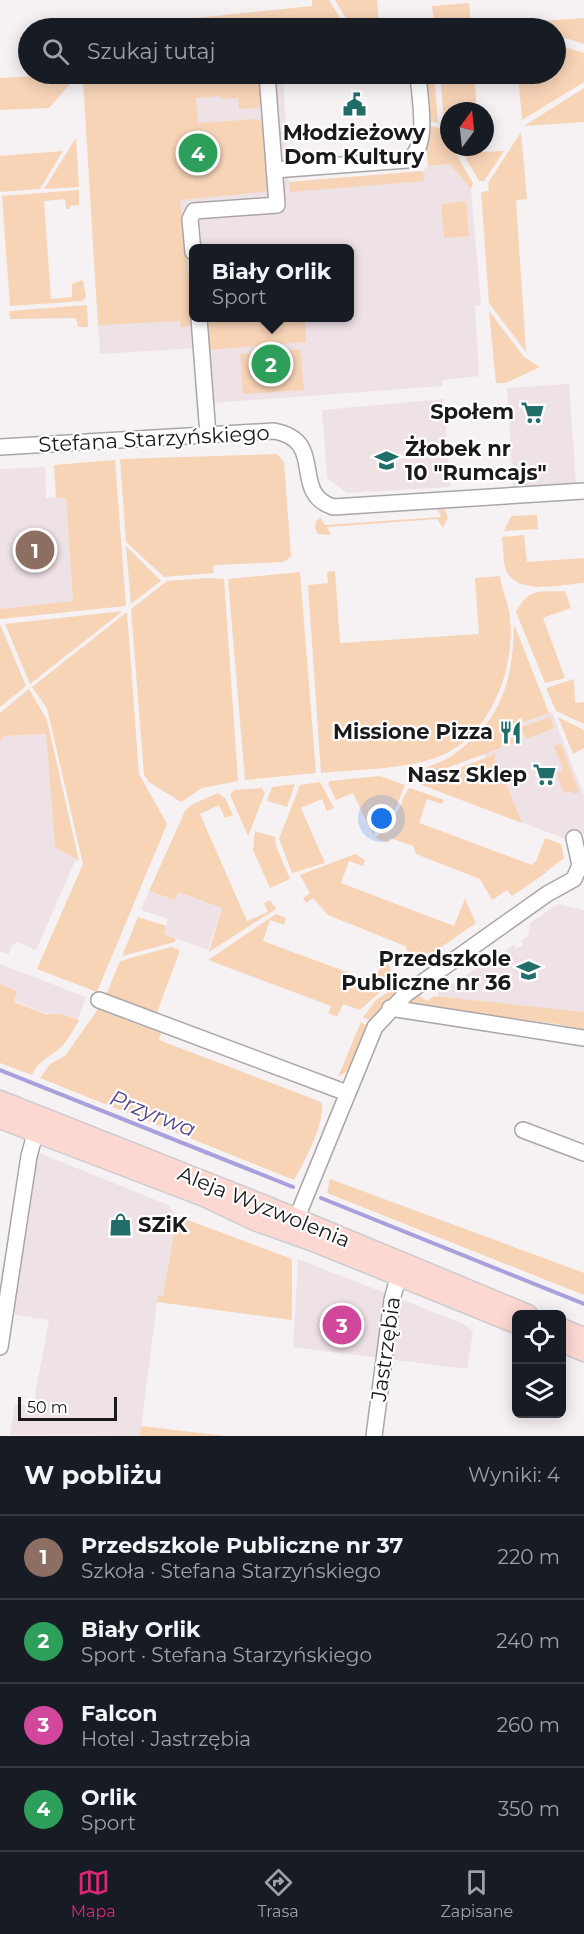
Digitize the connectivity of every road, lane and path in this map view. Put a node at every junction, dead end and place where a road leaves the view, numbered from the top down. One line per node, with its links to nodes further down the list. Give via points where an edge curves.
1 (268, 84): 3 (street)
2 (418, 84): 3 (street, via 421,143 414,157)
3 (274, 170): 4 (street, via 277,205 194,211 190,219)
4 (192, 244)
5 (200, 322): 6 (street)
6 (208, 435): 7 (street, Stefana Starzyńskiego); 8 (street, Stefana Starzyńskiego, via 274,431 292,436 301,443 316,498 333,507)
7 (0, 447)
8 (584, 491)
9 (574, 838): 11 (street, via 580,865 574,879 547,894)
10 (99, 1000): 13 (street)
11 (390, 1008): 12 (street); 13 (street, via 375,1027)
12 (584, 1038)
13 (347, 1093): 19 (street)
14 (0, 1101): 16 (main road, Aleja Wyzwolenia)
15 (0, 1119): 16 (main road, Aleja Wyzwolenia)
16 (38, 1124): 19 (main road, Aleja Wyzwolenia); 26 (street, via 29,1156)
17 (524, 1130): 18 (street)
18 (584, 1153)
19 (293, 1226): 20 (main road, Aleja Wyzwolenia)
20 (400, 1270): 21 (main road, Aleja Wyzwolenia); 22 (main road, Aleja Wyzwolenia); 28 (street, Jastrzębia, via 392,1300)
21 (516, 1310)
22 (512, 1322)
23 (566, 1330): 24 (main road)
24 (584, 1337)
25 (566, 1345): 27 (main road)
26 (0, 1347)
27 (584, 1352)
28 (374, 1433)

